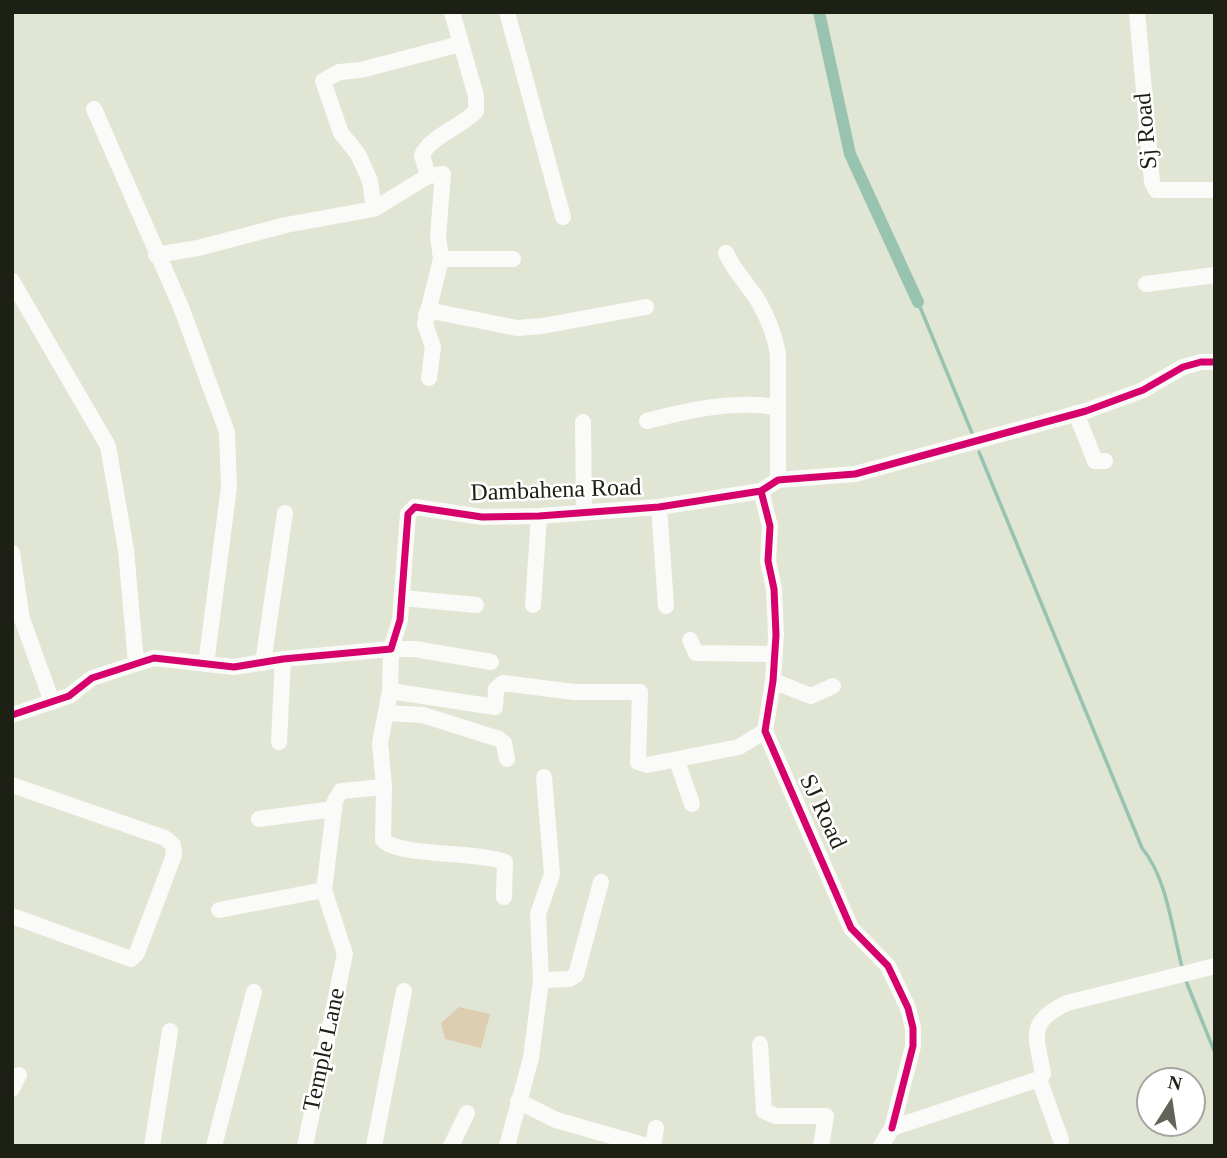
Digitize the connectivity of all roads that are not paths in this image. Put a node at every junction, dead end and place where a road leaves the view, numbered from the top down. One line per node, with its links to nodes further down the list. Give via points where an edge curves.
1 (452, 12): 4 (street)
2 (507, 12): 9 (street)
3 (1137, 12): 7 (street, Sj Road, via 1152,182 1156,190 1168,192)
4 (460, 44): 6 (street, via 476,111 465,123 427,144 422,155); 8 (street, via 339,72 323,81 341,133 358,154 370,181)
5 (94, 109): 11 (street)
6 (428, 176): 8 (street); 12 (street, via 443,174 438,236)
7 (1215, 190)
8 (374, 209): 11 (street)
9 (563, 217)
10 (726, 253): 21 (street, via 774,335)
11 (156, 255): 44 (street, via 181,307 227,432 229,487)
12 (441, 259): 13 (street); 18 (street)
13 (513, 259)
14 (1215, 275): 16 (street)
15 (12, 281): 42 (street, via 108,446 126,550)
16 (1146, 284)
17 (646, 307): 18 (street, via 517,328 437,312)
18 (426, 314): 20 (street, via 433,348)
19 (1215, 362): 22 (street, Dambahena Road, via 1184,367 1143,390)
20 (429, 378)
21 (776, 407): 23 (street, via 695,408); 26 (street)
22 (1076, 413): 25 (street, via 1095,461); 26 (street, Dambahena Road, via 855,474)
23 (647, 421)
24 (583, 422): 29 (street)
25 (1105, 461)
26 (778, 480): 27 (street, Dambahena Road)
27 (761, 491): 28 (street, Dambahena Road); 39 (street, via 770,526)
28 (659, 507): 29 (street, Dambahena Road); 36 (street)
29 (584, 512): 31 (street, Dambahena Road)
30 (285, 513): 43 (street)
31 (539, 516): 33 (street, Dambahena Road, via 482,517 415,507 408,514); 35 (street)
32 (12, 553): 48 (street, via 22,619)
33 (402, 598): 34 (street); 38 (street, Dambahena Road)
34 (476, 605)
35 (533, 605)
36 (666, 606)
37 (690, 640): 39 (street, via 696,653)
38 (391, 649): 40 (street); 41 (street); 47 (street, Dambahena Road)
39 (775, 654): 45 (street)
40 (283, 659): 43 (street); 52 (street)
41 (491, 662)
42 (136, 663): 44 (street, via 166,657); 48 (street, via 92,678 69,696)
43 (263, 663): 44 (street)
44 (205, 664)
45 (774, 681): 46 (street, via 811,696); 51 (street)
46 (833, 686)
47 (390, 691): 49 (street, Dambahena Road); 54 (street, via 495,707 496,689 503,683 574,692 640,692 638,762)
48 (52, 702): 50 (street)
49 (386, 713): 53 (street, via 423,715 499,739); 57 (street, Dambahena Road, via 380,743)
50 (12, 715)
51 (765, 731): 54 (street, via 739,747); 76 (street, SJ Road, via 851,928 888,966 908,1008 913,1046)
52 (279, 742)
53 (507, 759)
54 (677, 761): 58 (street)
55 (544, 777): 67 (street, via 552,874 538,915)
56 (12, 785): 65 (street, via 165,838 173,845 174,855 131,959)
57 (384, 787): 59 (street, via 341,791); 63 (street, Dambahena Road, via 383,840 388,845 487,855 505,862)
58 (692, 804)
59 (333, 809): 60 (street); 62 (street)
60 (259, 819)
61 (601, 882): 67 (street, via 576,975)
62 (324, 890): 64 (street); 80 (street, Temple Lane, via 345,954)
63 (504, 897)
64 (219, 910)
65 (12, 916)
66 (1215, 966): 72 (street, via 1067,1003 1048,1012 1037,1023 1035,1034 1043,1074)
67 (541, 980): 73 (street, via 531,1058)
68 (404, 991): 81 (street)
69 (254, 992): 79 (street)
70 (170, 1031): 78 (street)
71 (760, 1044): 86 (street, via 764,1111 776,1116 826,1116)
72 (1039, 1079): 76 (street); 77 (street)
73 (518, 1101): 83 (street); 84 (street, via 556,1120)
74 (467, 1114): 82 (street)
75 (656, 1128): 85 (street)
76 (892, 1128): 87 (street, SJ Road)
77 (1061, 1140)
78 (152, 1146)
79 (215, 1146)
80 (305, 1146)
81 (374, 1146)
82 (451, 1146)
83 (507, 1146)
84 (647, 1146)
85 (653, 1146)
86 (821, 1146)
87 (881, 1146)

